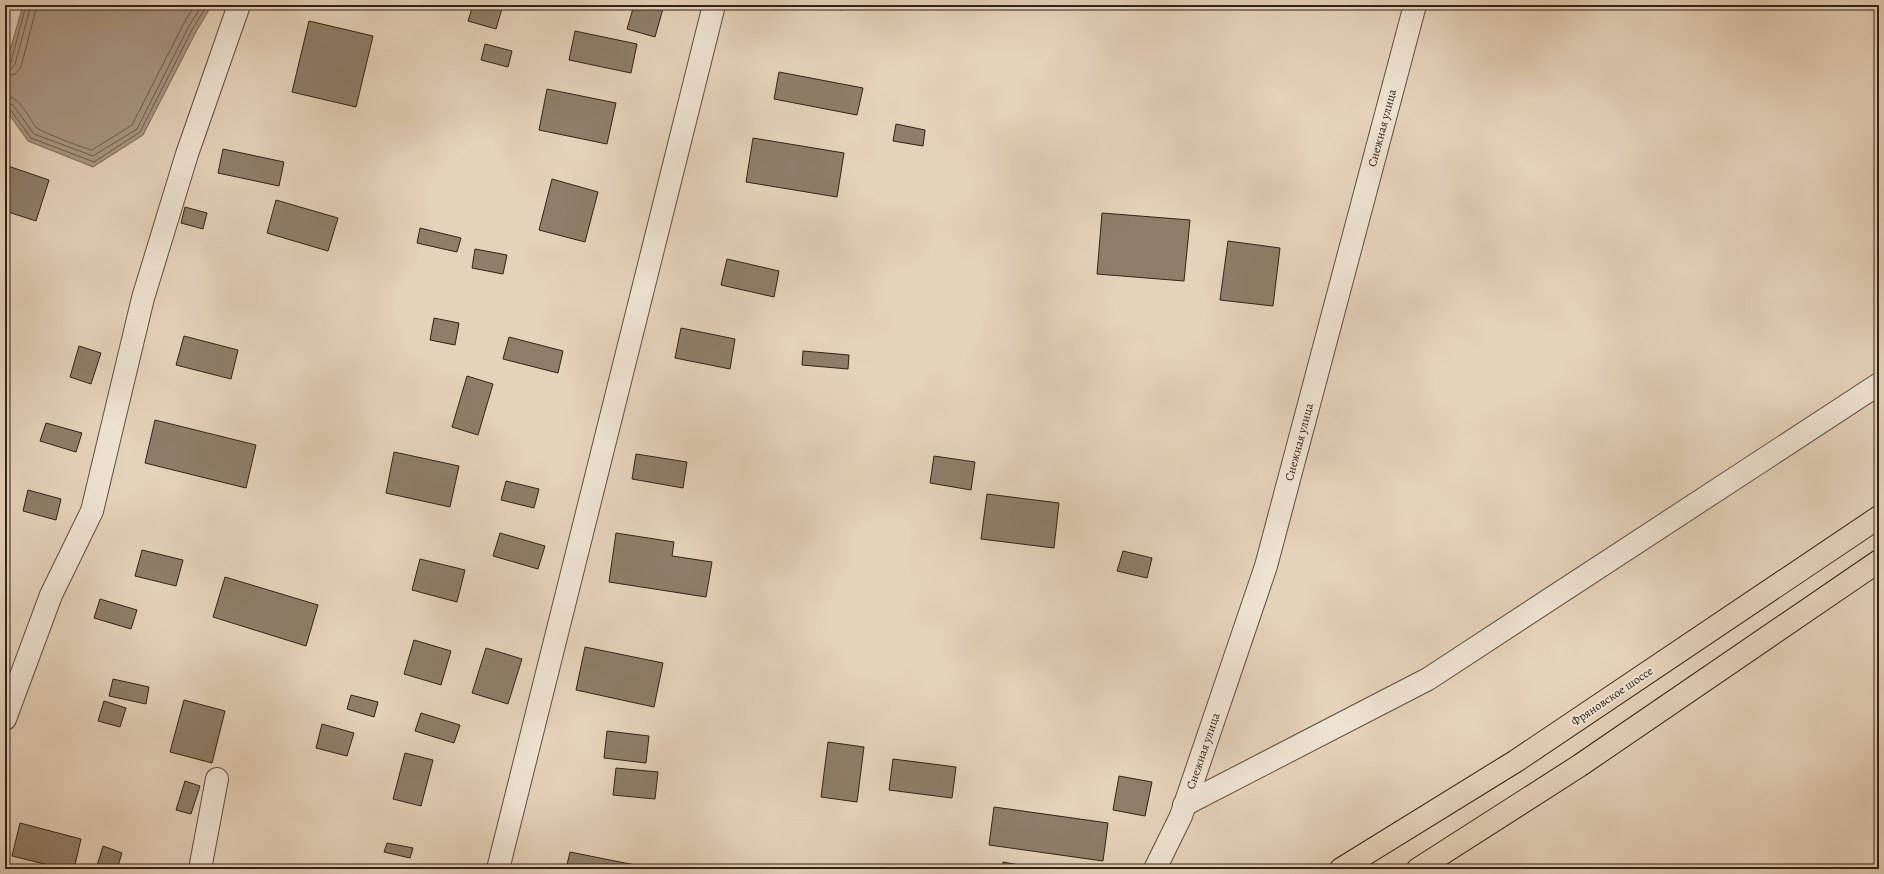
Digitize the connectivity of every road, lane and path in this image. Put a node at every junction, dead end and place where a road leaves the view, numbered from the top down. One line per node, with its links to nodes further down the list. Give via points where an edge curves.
1 (239, 5): 7 (street, via 187,154 142,298 92,512 51,595)
2 (714, 5): 11 (street)
3 (1415, 5): 9 (street, Снежная улица, via 1266,566)
4 (1879, 384): 9 (street, via 1428,679)
5 (1879, 516): 13 (main road, Фряновское шоссе, via 1516,761)
6 (1879, 561): 14 (main road, via 1579,766)
7 (5, 719)
8 (217, 779): 10 (street)
9 (1184, 805): 12 (street, Снежная улица)
10 (200, 869)
11 (498, 869)
12 (1155, 869)
13 (1341, 869)
14 (1418, 869)

